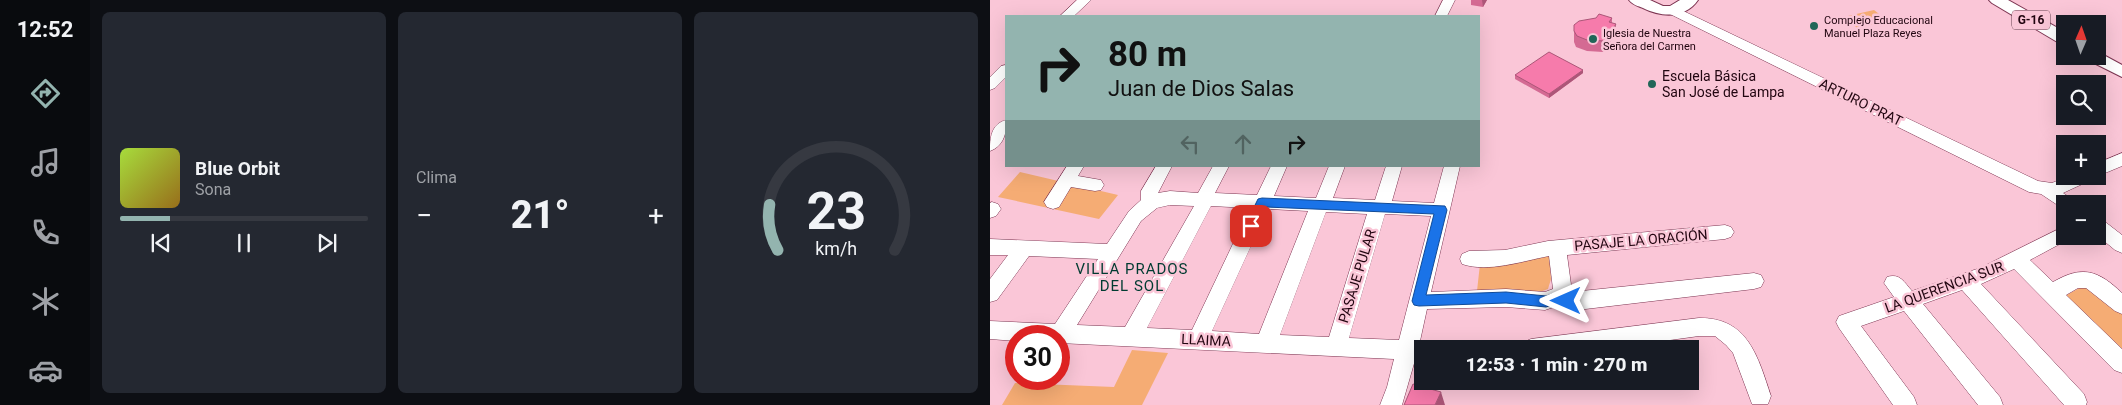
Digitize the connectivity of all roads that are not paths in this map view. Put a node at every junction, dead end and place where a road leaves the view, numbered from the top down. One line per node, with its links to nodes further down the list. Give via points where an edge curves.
1 (1085, 0): 7 (street)
2 (1449, 0): 8 (street)
3 (1637, 0): 6 (main road, ARTURO PRAT, via 1657,10)
4 (1690, 0): 6 (main road)
5 (1997, 0): 9 (main road, G-16)
6 (1675, 11): 27 (street, ARTURO PRAT)
7 (1067, 15)
8 (1442, 15)
9 (2056, 34)
10 (2106, 63): 11 (main road)
11 (2122, 72)
12 (995, 79): 13 (street)
13 (1005, 89)
14 (1005, 126): 15 (street)
15 (990, 145)
16 (2122, 159): 17 (street)
17 (2106, 166)
18 (1163, 167): 32 (street, via 1150,191)
19 (1220, 167): 29 (street)
20 (1279, 167): 31 (street)
21 (1337, 167): 33 (street)
22 (1394, 167): 34 (street, PASAJE PULAR)
23 (1452, 167): 35 (street)
24 (1072, 173): 25 (street); 30 (street)
25 (1095, 185)
26 (2066, 185): 27 (street)
27 (2047, 190): 28 (street, ARTURO PRAT)
28 (2056, 197)
29 (1204, 200): 31 (street); 32 (street, via 1165,198); 59 (street)
30 (1053, 202)
31 (1262, 202): 33 (street); 60 (street)
32 (1149, 203): 43 (street, via 1135,216)
33 (1321, 204): 34 (street); 63 (street)
34 (1380, 207): 35 (street); 64 (street, PASAJE PULAR)
35 (1441, 210): 52 (street)
36 (1725, 232): 42 (street, PASAJE LA ORACIÓN)
37 (2106, 232): 39 (street)
38 (2056, 238): 45 (street, LA QUERENCIA SUR)
39 (2122, 245)
40 (990, 247): 41 (street)
41 (1024, 248): 43 (street); 50 (street)
42 (1557, 248): 44 (street, PASAJE LA ORACIÓN, via 1505,258); 51 (street, via 1563,289)
43 (1112, 252): 55 (street)
44 (1470, 259)
45 (2016, 259): 47 (street, LA QUERENCIA SUR); 49 (street)
46 (1754, 281): 51 (street, via 1572,302)
47 (1966, 281): 53 (street, LA QUERENCIA SUR); 68 (street)
48 (1894, 283): 53 (street)
49 (2052, 293): 54 (street, via 2075,280 2085,279); 66 (street)
50 (990, 294)
51 (1558, 297): 52 (street, via 1546,301 1506,298)
52 (1419, 301): 61 (street)
53 (1908, 301): 70 (street, LA QUERENCIA SUR, via 1846,322); 71 (street)
54 (2122, 305)
55 (1066, 325)
56 (990, 330): 57 (street, LLAIMA)
57 (1005, 331)
58 (1070, 334): 59 (street, LLAIMA)
59 (1131, 337): 60 (street, LLAIMA)
60 (1198, 340): 63 (street, LLAIMA)
61 (1415, 340)
62 (1600, 340): 67 (street, via 1699,327 1719,328 1742,349)
63 (1266, 343): 64 (street, LLAIMA)
64 (1336, 347): 65 (street, LLAIMA)
65 (1414, 350): 69 (street)
66 (2122, 363)
67 (1760, 396)
68 (2076, 402)
69 (1391, 405)
70 (1906, 405)
71 (1992, 405)

